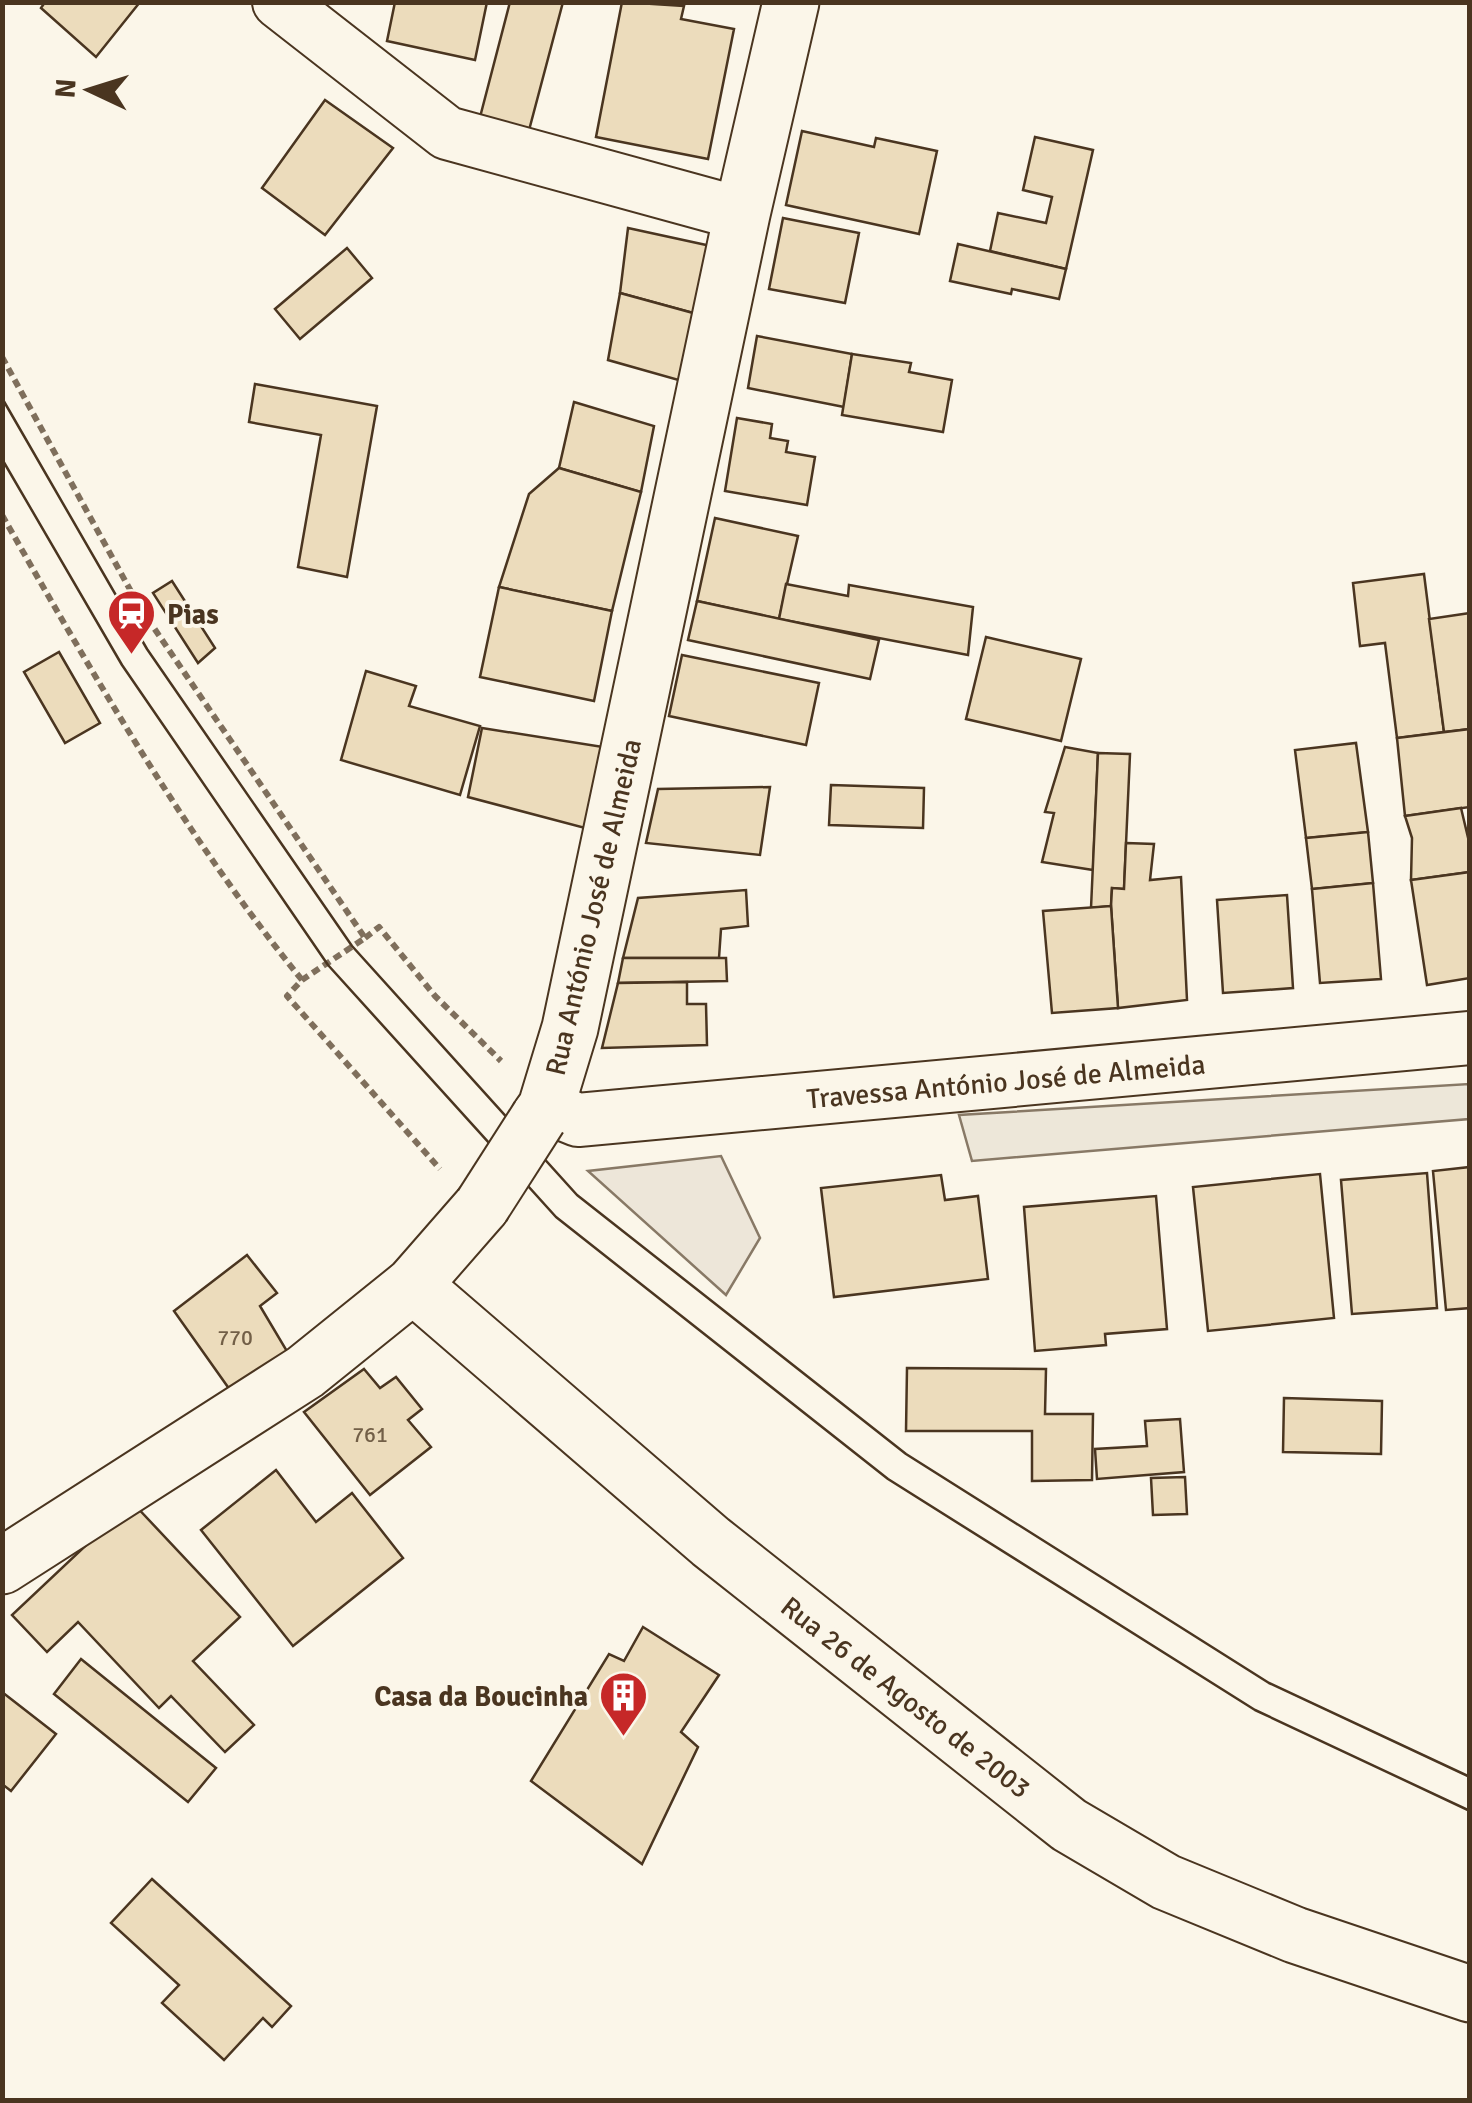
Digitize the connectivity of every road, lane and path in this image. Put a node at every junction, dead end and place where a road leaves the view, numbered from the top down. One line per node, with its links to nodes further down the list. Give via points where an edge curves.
1 (280, 2): 3 (street, via 446,133)
2 (791, 2): 3 (main road, Rua António José de Almeida)
3 (742, 214): 10 (main road, Rua António José de Almeida, via 570,1028)
4 (2, 357): 6 (path, via 140,606)
5 (3, 518): 7 (path, via 110,706 222,875)
6 (365, 938): 7 (path); 9 (path, via 380,927)
7 (302, 980): 11 (path, via 287,996)
8 (1470, 1038): 10 (street, Travessa António José de Almeida, via 578,1120)
9 (494, 1056)
10 (542, 1112): 12 (main road, Rua António José de Almeida, bridge, via 482,1206)
11 (420, 1144)
12 (413, 1285): 13 (main road, Rua António José de Almeida, via 304,1372); 14 (main road, Rua 26 de Agosto de 2003, via 711,1542 1069,1824 1166,1882 1294,1935)
13 (2, 1566)
14 (1470, 1994)

